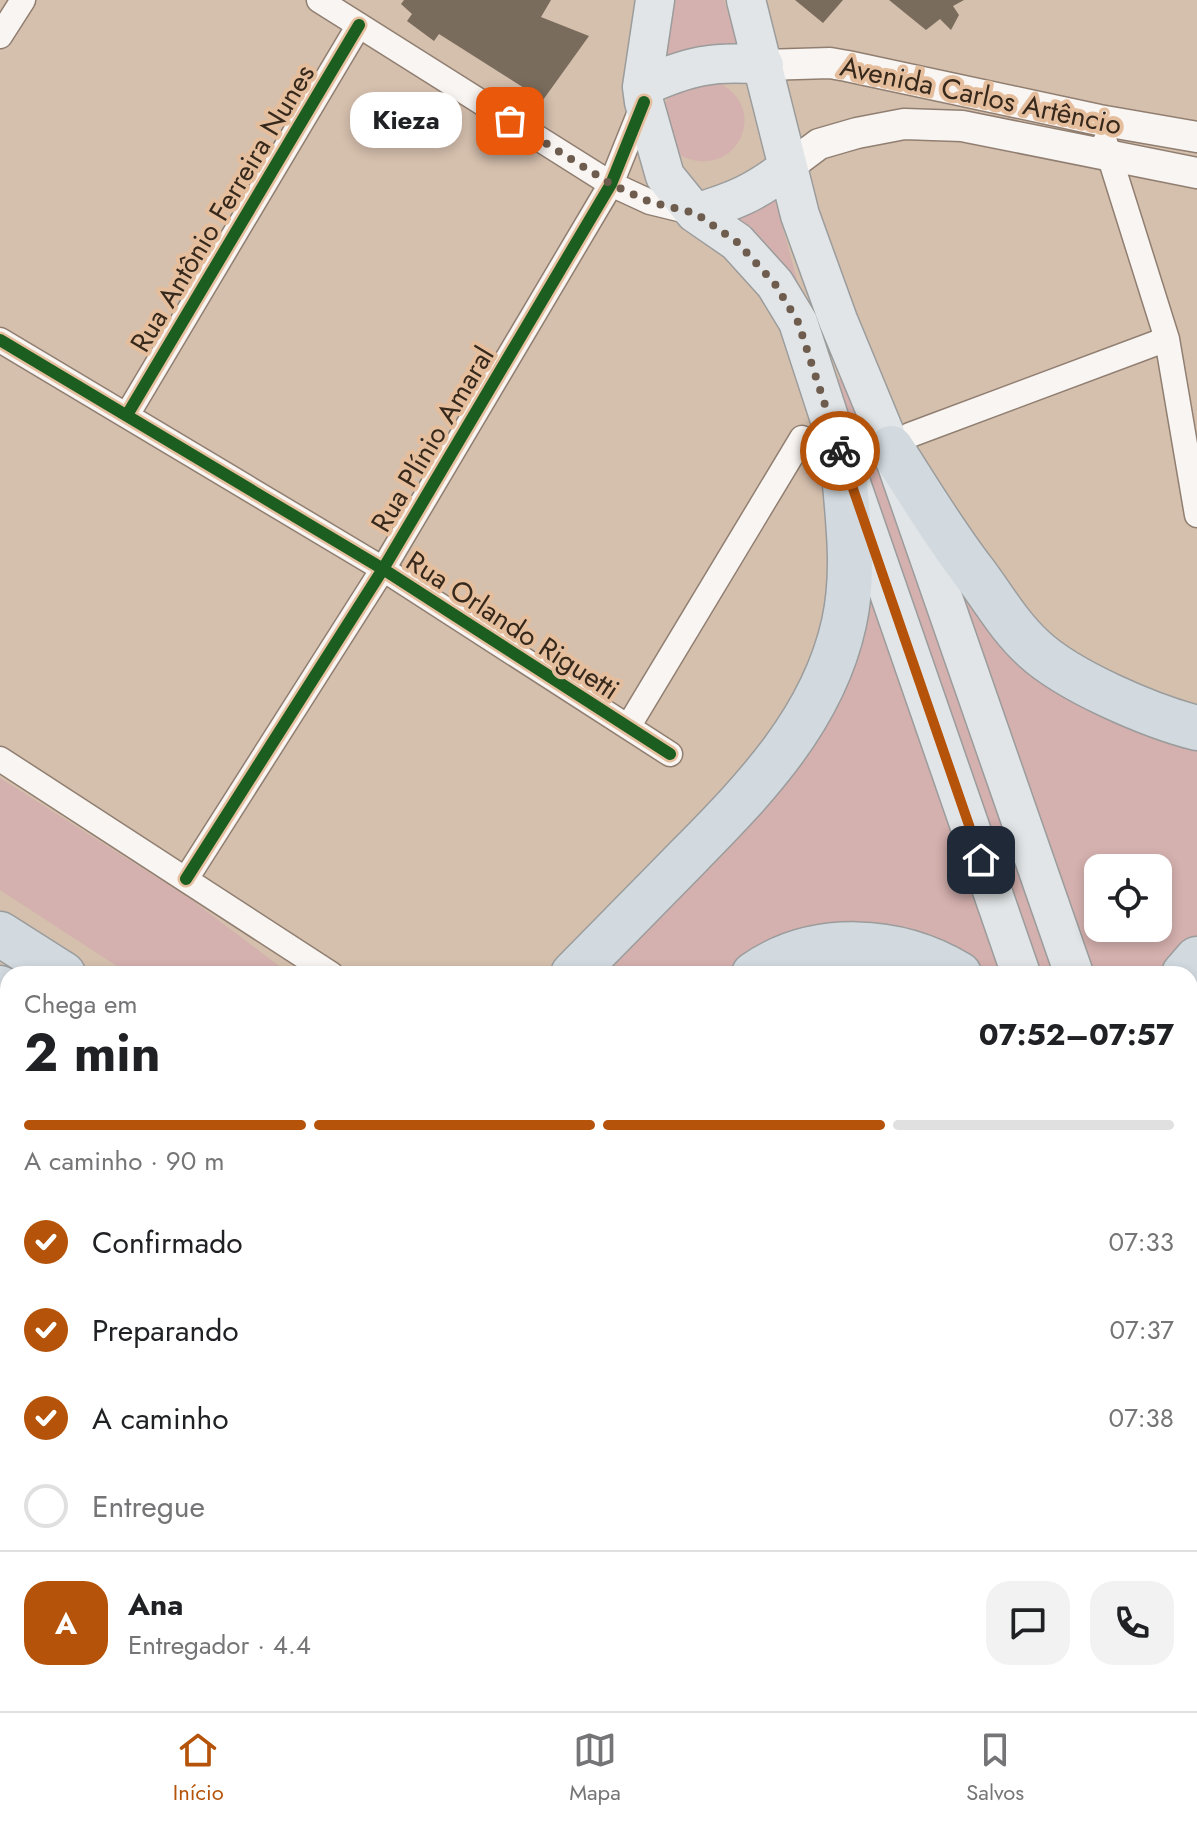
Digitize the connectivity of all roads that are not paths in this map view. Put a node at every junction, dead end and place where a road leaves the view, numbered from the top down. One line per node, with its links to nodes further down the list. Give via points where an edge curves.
1 (23, 0): 6 (street)
2 (319, 0): 5 (street)
3 (655, 0): 8 (main road)
4 (746, 0): 7 (main road)
5 (359, 25): 14 (street); 18 (street, Rua Antônio Ferreira Nunes)
6 (0, 36)
7 (764, 65): 8 (main road, via 704,64); 9 (street, Avenida Carlos Artêncio, via 830,63); 12 (main road)
8 (643, 94): 14 (street, Rua Plínio Amaral); 15 (main road, via 665,176)
9 (1099, 120): 10 (street, Avenida Carlos Artêncio); 11 (street)
10 (1197, 137)
11 (1109, 157): 12 (street, Avenida Carlos Artêncio, via 962,126 904,124 819,144); 13 (street, Avenida Carlos Artêncio); 16 (street)
12 (787, 168): 15 (main road, via 737,201); 20 (main road, via 838,320)
13 (1197, 173)
14 (611, 184): 15 (street, via 650,202); 23 (street, Rua Plínio Amaral)
15 (695, 213): 21 (main road, via 737,242 775,284 798,322)
16 (1167, 339): 20 (street); 22 (street)
17 (0, 340): 18 (street, Rua Orlando Riguetti)
18 (127, 415): 23 (street, Rua Orlando Riguetti)
19 (802, 438): 24 (street)
20 (901, 442): 25 (highway, via 961,558 1004,618 1035,650 1126,703); 36 (main road)
21 (843, 460): 32 (highway, via 851,568 845,622 811,710 750,794); 35 (main road)
22 (1197, 515)
23 (383, 569): 24 (street, Rua Orlando Riguetti); 28 (street, Rua Plínio Amaral)
24 (628, 727): 26 (street, Rua Orlando Riguetti)
25 (1197, 728)
26 (670, 754)
27 (0, 759): 28 (street)
28 (186, 879): 31 (street)
29 (0, 934): 30 (highway)
30 (52, 966)
31 (319, 966)
32 (581, 966)
33 (771, 966): 34 (highway, via 802,951 849,943 895,948)
34 (947, 966)
35 (1018, 966)
36 (1071, 966)

